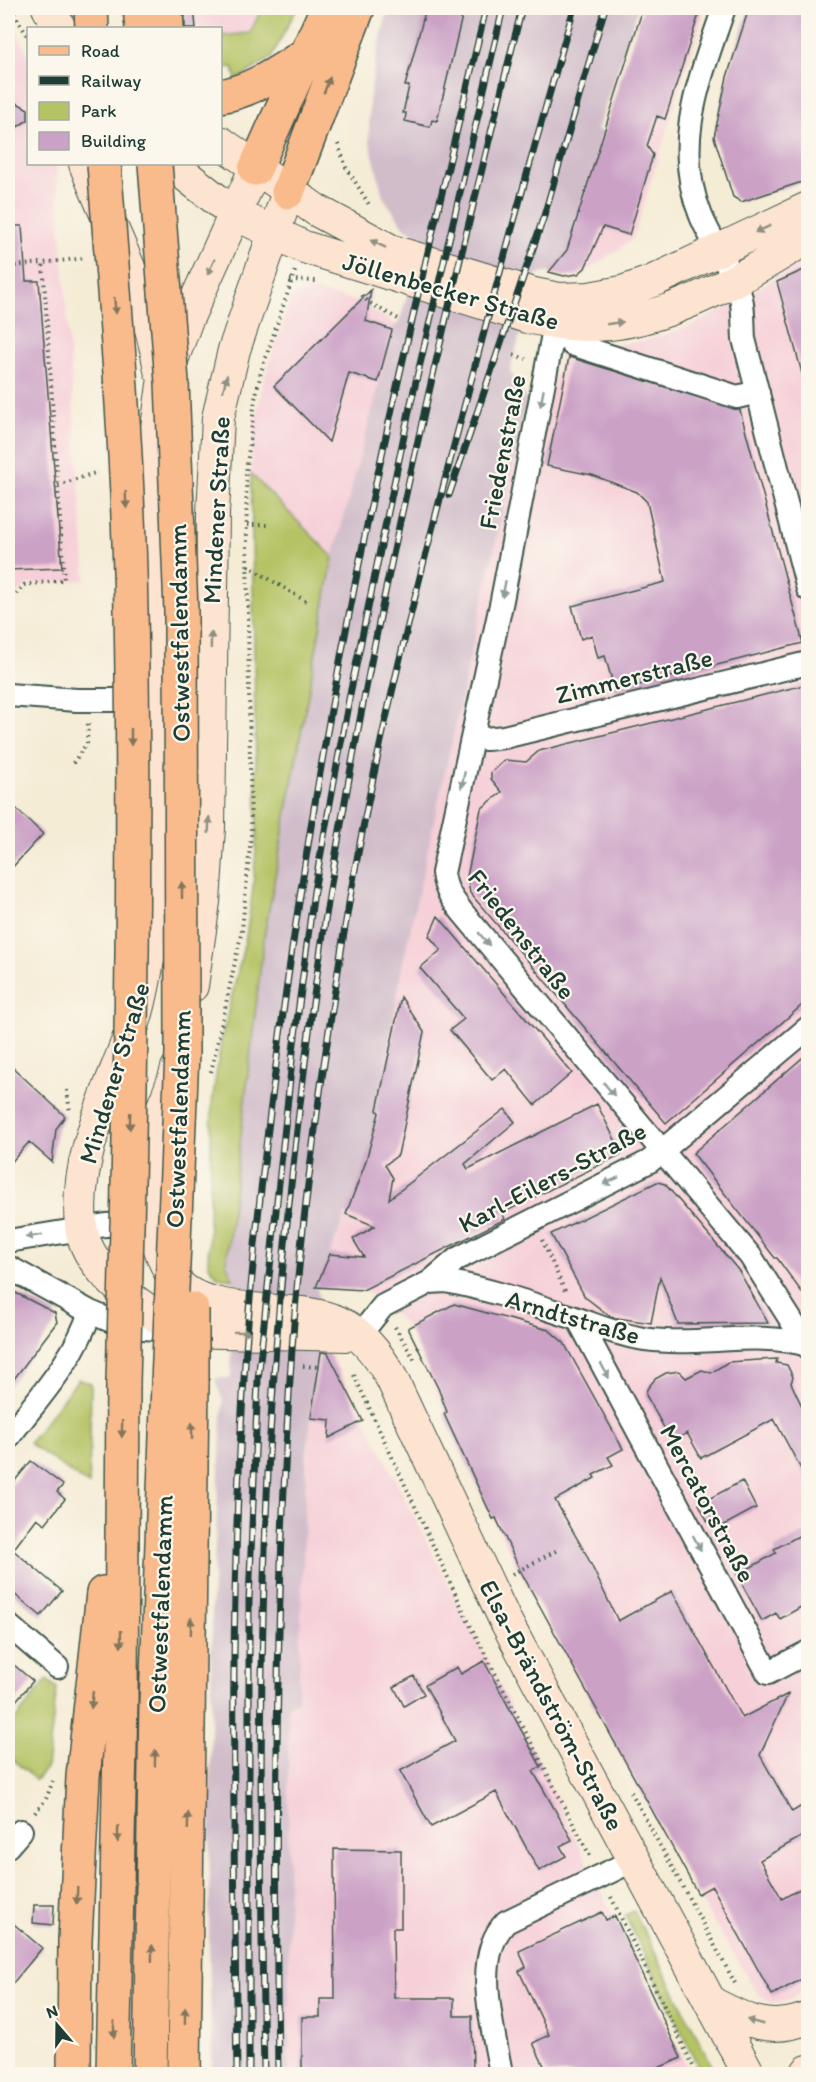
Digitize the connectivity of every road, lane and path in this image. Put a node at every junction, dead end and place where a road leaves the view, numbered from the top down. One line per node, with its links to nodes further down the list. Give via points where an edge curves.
1 (11, 8): 16 (path)
2 (47, 8): 10 (street); 11 (street)
3 (74, 8): 12 (street)
4 (91, 8): 13 (main road, bridge)
5 (140, 8): 14 (main road)
6 (166, 8): 15 (main road)
7 (327, 8): 17 (main road)
8 (358, 8): 27 (main road, one-way to 8)
9 (724, 8): 33 (street, via 687,133 695,200)
10 (51, 27)
11 (59, 27)
12 (92, 27)
13 (93, 27)
14 (142, 27)
15 (167, 27)
16 (27, 35)
17 (308, 53): 18 (main road, via 245,89); 26 (main road)
18 (222, 95)
19 (338, 139): 29 (path, via 346,167)
20 (222, 144): 26 (street, Jöllenbecker Straße)
21 (85, 165): 42 (street, via 143,303)
22 (104, 165): 82 (main road, Ostwestfalendamm, one-way to 82, bridge, via 121,386 131,609 131,1053)
23 (155, 165): 42 (main road, Ostwestfalendamm, bridge)
24 (172, 165): 30 (street, Jöllenbecker Straße)
25 (176, 165): 42 (main road, bridge)
26 (255, 169): 27 (street, Jöllenbecker Straße); 30 (street)
27 (288, 192): 31 (street); 41 (street, Jöllenbecker Straße, one-way to 27, via 534,294 392,251 347,229)
28 (808, 208): 33 (street, Jöllenbecker Straße, one-way to 33)
29 (372, 209)
30 (235, 214): 31 (street, Jöllenbecker Straße); 42 (street, Mindener Straße, one-way to 42, via 186,322)
31 (273, 234): 41 (street, Jöllenbecker Straße, via 334,258); 54 (street, Mindener Straße, one-way to 31, via 218,418 234,350)
32 (808, 237): 38 (street, Jöllenbecker Straße)
33 (718, 250): 38 (street); 41 (street, Jöllenbecker Straße, via 622,292 589,298)
34 (97, 256): 35 (path)
35 (43, 263): 36 (path); 45 (path)
36 (15, 266)
37 (292, 280): 46 (path, via 255,399 246,473)
38 (732, 280): 41 (street, Jöllenbecker Straße, one-way to 38, via 609,324 641,319 684,304); 43 (street, via 741,299 744,339)
39 (362, 294): 40 (path, via 368,302)
40 (400, 320)
41 (562, 322): 43 (street, via 737,397); 57 (street, Friedenstraße, one-way to 57)
42 (167, 384): 56 (street, Mindener Straße, via 154,448); 80 (main road, Ostwestfalendamm, one-way to 42, bridge, via 192,1289 182,1053 181,611)
43 (758, 392): 49 (street)
44 (98, 472): 45 (path)
45 (58, 485): 51 (path, via 64,580 24,585)
46 (247, 525): 47 (path); 48 (path)
47 (268, 525)
48 (247, 566): 50 (path); 60 (path, via 251,836 242,930)
49 (808, 589)
50 (307, 602)
51 (8, 603)
52 (808, 663): 57 (street, Zimmerstraße, via 504,737)
53 (8, 695): 55 (street)
54 (210, 699): 56 (street); 67 (street, Mindener Straße, one-way to 54, via 147,1210 145,1163 172,1086 188,1016 204,903)
55 (88, 700): 56 (street); 58 (path, via 87,743)
56 (158, 700): 65 (street, Mindener Straße, via 162,856 153,923 133,1025 83,1169)
57 (472, 736): 63 (street, Friedenstraße, one-way to 63, via 443,873 447,893)
58 (73, 763)
59 (808, 1028): 63 (street, Karl-Eilers-Straße)
60 (211, 1073)
61 (67, 1090): 62 (path)
62 (72, 1124)
63 (663, 1153): 64 (street, Karl-Eilers-Straße, one-way to 64); 75 (street, Friedenstraße, via 758,1267)
64 (533, 1219): 69 (street, Karl-Eilers-Straße, via 457,1258); 71 (path)
65 (81, 1228): 66 (street, one-way to 66); 67 (street, via 124,1224); 72 (street, via 107,1275 152,1314)
66 (8, 1240)
67 (161, 1252): 74 (street, via 178,1284 208,1302 302,1312 328,1318)
68 (8, 1267): 70 (street)
69 (430, 1282): 71 (street, Arndtstraße, via 462,1284); 74 (street, Arndtstraße, via 382,1306)
70 (90, 1312): 72 (street, via 126,1328); 81 (street, via 73,1353)
71 (578, 1319): 75 (street, Arndtstraße, via 613,1332 666,1342 779,1338); 88 (street, Mercatorstraße, one-way to 88, via 768,1673)
72 (183, 1331): 74 (street, one-way to 74)
73 (399, 1331): 79 (path)
74 (359, 1336): 93 (street, Elsa-Brändström-Straße, via 377,1352 392,1379 504,1618)
75 (808, 1346)
76 (303, 1366): 78 (path)
77 (350, 1366): 94 (path, via 469,1623)
78 (319, 1367)
79 (418, 1367)
80 (180, 1383): 100 (main road, Ostwestfalendamm, one-way to 80, via 156,1703); 101 (main road, one-way to 80)
81 (8, 1438)
82 (122, 1475): 98 (main road, one-way to 98, via 102,1598 83,1777 75,1940); 99 (main road, Ostwestfalendamm, one-way to 99)
83 (556, 1551): 85 (path)
84 (508, 1567): 85 (path)
85 (512, 1574): 86 (path)
86 (517, 1584)
87 (8, 1625): 89 (street)
88 (808, 1652)
89 (57, 1667)
90 (56, 1773): 92 (path, via 46,1799)
91 (629, 1787): 95 (path)
92 (14, 1839)
93 (634, 1860): 94 (street); 96 (street, Elsa-Brändström-Straße)
94 (601, 1877): 102 (street, via 506,1922 496,1933 487,1976); 103 (path)
95 (736, 1984)
96 (710, 2002): 97 (street, one-way to 96, via 768,2026); 104 (street, Elsa-Brändström-Straße)
97 (808, 2018)
98 (74, 2074)
99 (113, 2074)
100 (150, 2074)
101 (184, 2074)
102 (501, 2074)
103 (697, 2074)
104 (749, 2074)

